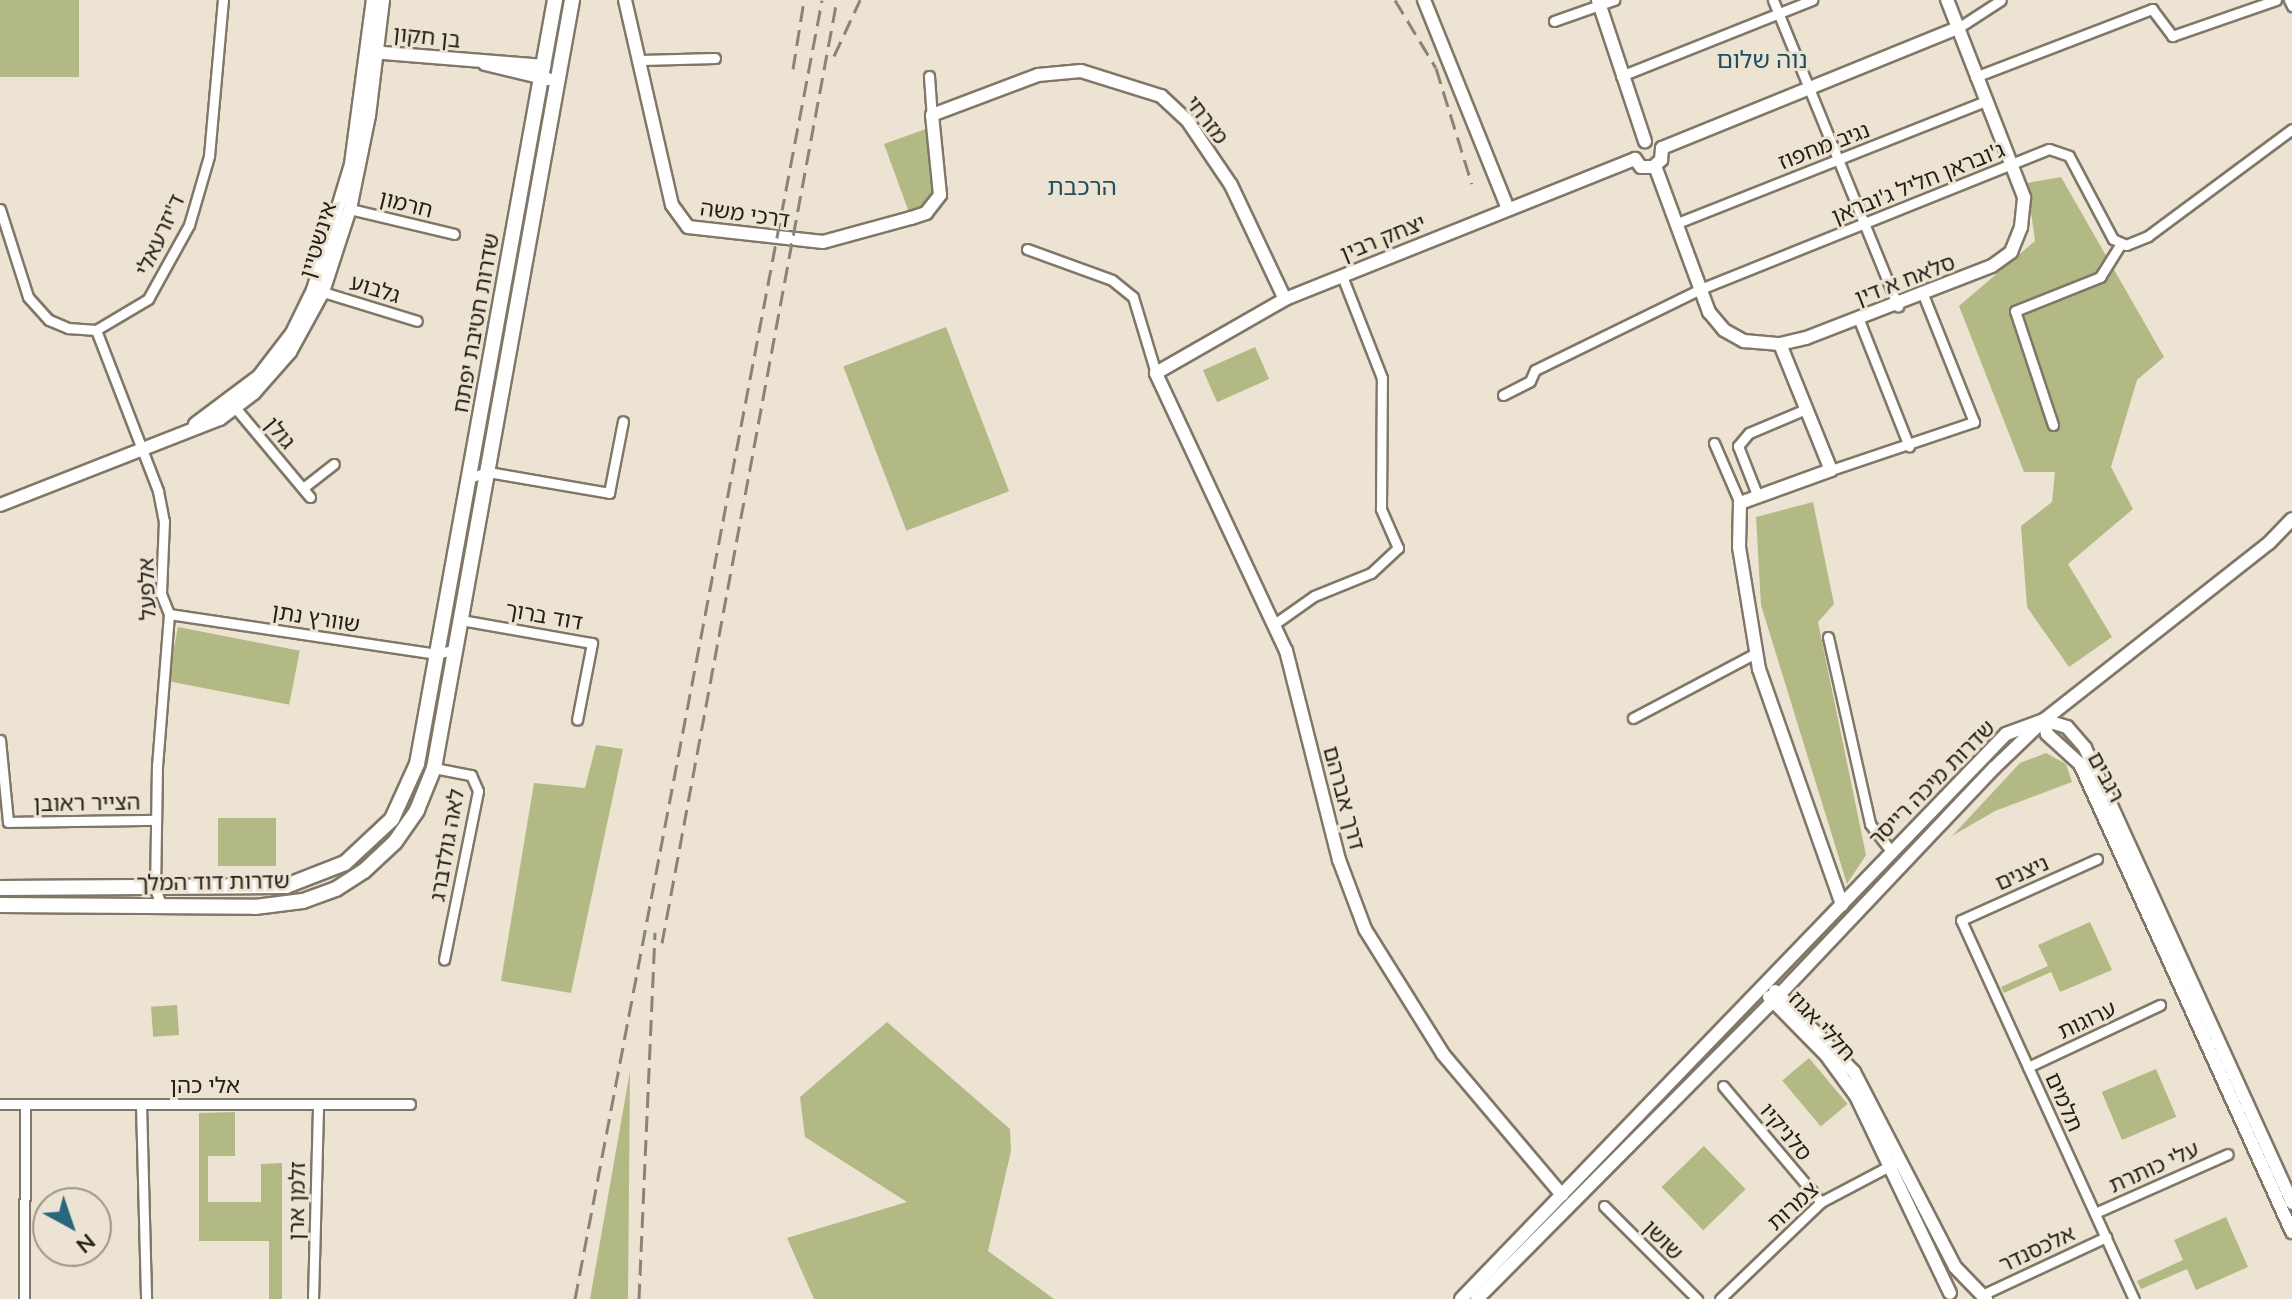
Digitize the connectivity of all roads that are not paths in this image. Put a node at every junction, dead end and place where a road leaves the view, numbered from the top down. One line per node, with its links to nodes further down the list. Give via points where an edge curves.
1 (223, 0): 54 (street, ד'יזרעאלי, via 214,126 189,225 148,299)
2 (373, 0): 20 (street, אינשטיין)
3 (383, 0): 20 (street, אינשטיין)
4 (555, 0): 23 (main road, שדרות חטיבת יפתח)
5 (572, 0): 24 (main road, שדרות חטיבת יפתח)
6 (625, 0): 22 (street, דרכי משה)
7 (1424, 0): 40 (street)
8 (1614, 0): 15 (street)
9 (1773, 0): 17 (street)
10 (1812, 0): 17 (street)
11 (1947, 0): 19 (street, סלאח א דין)
12 (2001, 0): 19 (street)
13 (2276, 0): 27 (street, via 2172,36 2152,9)
14 (2289, 0): 16 (street)
15 (1598, 3): 18 (street); 26 (street)
16 (2292, 6)
17 (1778, 14): 26 (street); 28 (street)
18 (1554, 21)
19 (1958, 28): 27 (street, סלאח א דין); 28 (street)
20 (373, 52): 23 (street, בן חקון); 39 (street, אינשטיין); 58 (street, אינשטיין, via 348,176 313,290 274,359)
21 (715, 58): 22 (street)
22 (641, 60): 30 (street, דרכי משה, via 672,205 682,222 698,230 833,242 926,213 941,186)
23 (543, 73): 24 (street, בן חקון); 68 (main road, שדרות חטיבת יפתח)
24 (559, 75): 67 (main road, שדרות חטיבת יפתח)
25 (929, 76): 30 (street)
26 (1621, 76): 32 (street)
27 (1975, 77): 29 (street, סלאח א דין)
28 (1807, 88): 33 (street); 35 (street)
29 (1986, 101): 35 (street, נגיב מחפוז); 36 (street, סלאח א דין)
30 (932, 115): 50 (street, מזרחי, via 1038,75 1081,71 1161,96 1187,120 1231,185)
31 (2292, 129): 44 (street, via 2148,236)
32 (1645, 141): 33 (street); 34 (street, via 1636,147)
33 (1662, 148): 37 (street)
34 (1635, 159): 37 (street, via 1643,167); 40 (street, יצחק רבין)
35 (1835, 160): 41 (street, נגיב מחפוז); 42 (street)
36 (2013, 165): 42 (street, ג'ובראן חליל ג'ובראן); 44 (street, ג'ובראן חליל ג'ובראן, via 2059,149 2069,156 2113,239); 49 (street, סלאח א דין, via 2024,197 2011,252)
37 (1655, 166): 41 (street, סלאח א דין)
38 (0, 209): 54 (street, via 33,306 57,324)
39 (350, 209): 43 (street, חרמון); 48 (street, אינשטיין)
40 (1508, 209): 46 (street, יצחק רבין)
41 (1675, 224): 47 (street, סלאח א דין)
42 (1861, 225): 47 (street, ג'ובראן חליל ג'ובראן); 51 (street)
43 (454, 234)
44 (2121, 243): 61 (street, via 2100,277 2015,311)
45 (1027, 249): 56 (street, via 1112,280 1133,297)
46 (1342, 276): 50 (street, יצחק רבין); 79 (street, via 1382,378 1381,509 1398,548 1371,573 1314,596)
47 (1698, 290): 55 (street, סלאח א דין, via 1724,330 1744,341); 57 (street, ג'ובראן חליל ג'ובראן, via 1535,370 1530,381)
48 (323, 292): 53 (street, גלבוע); 58 (street, אינשטיין, via 290,352)
49 (1924, 297): 51 (street, סלאח א דין); 63 (street, via 1974,422)
50 (1285, 299): 56 (street, יצחק רבין)
51 (1898, 306): 52 (street, סלאח א דין)
52 (1859, 320): 55 (street, סלאח א דין); 63 (street)
53 (417, 321)
54 (96, 330): 64 (street, אלפעל)
55 (1780, 344): 59 (street)
56 (1156, 373): 79 (street, דרך אברהם)
57 (1503, 395)
58 (233, 404): 64 (street, אינשטיין); 69 (street, גולן)
59 (1806, 409): 66 (street); 73 (street, via 1749,433 1738,446)
60 (623, 421): 67 (street, via 609,493)
61 (2053, 425)
62 (1714, 443): 74 (street)
63 (1909, 446): 66 (street)
64 (142, 452): 70 (street, אינשטיין); 77 (street, אלפעל, via 163,506 161,594)
65 (334, 464): 69 (street)
66 (1831, 470): 73 (street)
67 (488, 472): 68 (street); 78 (main road, שדרות חטיבת יפתח)
68 (469, 478): 83 (main road, שדרות חטיבת יפתח)
69 (303, 488): 72 (street, גולן)
70 (33, 492): 71 (street, אינשטיין); 75 (street, אינשטיין)
71 (0, 496)
72 (310, 497)
73 (1758, 497): 74 (street)
74 (1740, 503): 82 (street, via 1739,547)
75 (0, 505)
76 (2292, 519): 86 (street, via 2269,543)
77 (169, 614): 83 (street, שוורץ נתן); 91 (street, אלפעל)
78 (461, 620): 81 (main road, שדרות חטיבת יפתח); 85 (street, דוד ברוך, via 592,643)
79 (1273, 625): 113 (street, דרך אברהם, via 1286,651 1339,860 1365,929 1443,1054)
80 (1828, 637): 92 (street, via 1870,824)
81 (456, 649): 83 (street, שוורץ נתן); 90 (main road, שדרות דוד המלך)
82 (1756, 653): 84 (street); 97 (street)
83 (437, 654): 95 (main road, שדרות דוד המלך, via 411,782 392,819 362,850 326,874 286,886)
84 (1633, 718)
85 (577, 720)
86 (2044, 720): 88 (street, רגבים); 89 (street, שדרות מיכה רייסר); 92 (street, שדרות מיכה רייסר, via 2006,734); 115 (street, רגבים, via 2067,727 2085,748)
87 (0, 740): 91 (street, הצייר ראובן, via 8,822)
88 (2054, 741): 89 (street); 118 (street, רגבים, via 2076,758 2087,778)
89 (2014, 748): 102 (street, שדרות מיכה רייסר)
90 (434, 768): 98 (main road, שדרות דוד המלך, via 417,810 395,842 336,889 271,906); 100 (street, לאה גולדברג, via 471,775 478,791)
91 (156, 820): 95 (street, אלפעל)
92 (1892, 852): 97 (street, שדרות מיכה רייסר)
93 (2097, 859): 99 (street, ניצנים)
94 (0, 888): 95 (main road, שדרות דוד המלך)
95 (155, 889): 98 (street, אלפעל)
96 (0, 905): 98 (main road, שדרות דוד המלך)
97 (1842, 905): 101 (street, שדרות מיכה רייסר)
98 (162, 906)
99 (1961, 920): 104 (street, תלמים)
100 (444, 960)
101 (1765, 987): 102 (street, חללי אגוז); 113 (street, שדרות מיכה רייסר)
102 (1776, 998): 112 (street, חללי אגוז, via 1837,1069); 127 (street, שדרות מיכה רייסר)
103 (2160, 1005): 104 (street, ערוגות)
104 (2028, 1067): 117 (street, תלמים)
105 (1723, 1086): 114 (street, סלניקיו)
106 (0, 1104): 107 (street, אלי כהן)
107 (25, 1104): 108 (street, אלי כהן); 123 (street)
108 (141, 1104): 109 (street, אלי כהן); 124 (street)
109 (318, 1104): 110 (street, אלי כהן); 125 (street, זלמן ארן)
110 (410, 1104)
111 (2228, 1154): 117 (street, עלי כותרת)
112 (1898, 1162): 114 (street, צמרות); 120 (street, חללי אגוז, via 1955,1267); 121 (street, חללי אגוז)
113 (1562, 1195): 126 (street, שדרות מיכה רייסר)
114 (1821, 1202): 129 (street, צמרות)
115 (2292, 1203)
116 (1604, 1206): 128 (street, שושן)
117 (2095, 1213): 119 (street, תלמים)
118 (2292, 1232)
119 (2106, 1237): 122 (street, אלכסנדר); 130 (street, תלמים)
120 (1972, 1284): 121 (street); 122 (street, חללי אגוז)
121 (1948, 1296)
122 (1985, 1296)
123 (24, 1299)
124 (146, 1299)
125 (313, 1299)
126 (1461, 1299)
127 (1477, 1299)
128 (1697, 1299)
129 (1720, 1299)
130 (2134, 1299)

